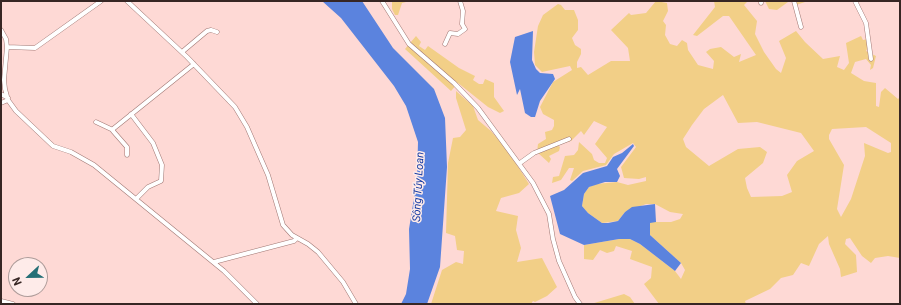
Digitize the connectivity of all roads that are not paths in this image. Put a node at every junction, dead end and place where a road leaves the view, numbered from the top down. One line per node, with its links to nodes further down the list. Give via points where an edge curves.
1 (102, 1): 11 (street, via 35,48)
2 (127, 1): 12 (street)
3 (382, 1): 23 (street, via 409,44 454,83 478,108)
4 (460, 1): 10 (street, via 463,11 462,24 465,29 458,34 450,33)
5 (794, 1): 7 (street)
6 (855, 1): 13 (street, via 867,28)
7 (801, 28)
8 (1, 30): 11 (street)
9 (217, 32): 12 (street, via 207,31)
10 (445, 44)
11 (7, 47): 16 (street, via 4,80)
12 (182, 52): 14 (street)
13 (870, 59)
14 (194, 64): 18 (street); 25 (street, via 226,96 247,127 268,175 283,225)
15 (1, 94): 16 (street)
16 (8, 99): 17 (street); 24 (street, via 30,126 53,146 71,152 94,165)
17 (1, 103)
18 (131, 114): 20 (street); 24 (street, via 153,143 162,165 161,181 148,187)
19 (96, 122): 20 (street)
20 (113, 130): 22 (street, via 127,147)
21 (569, 139): 23 (street, via 534,153)
22 (127, 155)
23 (520, 163): 31 (street, via 550,214 553,239 560,260)
24 (136, 199): 26 (street)
25 (297, 238): 26 (street); 30 (street, via 308,244 336,271)
26 (214, 262): 29 (street)
27 (1, 301): 28 (street)
28 (13, 304)
29 (257, 304)
30 (356, 304)
31 (580, 304)

